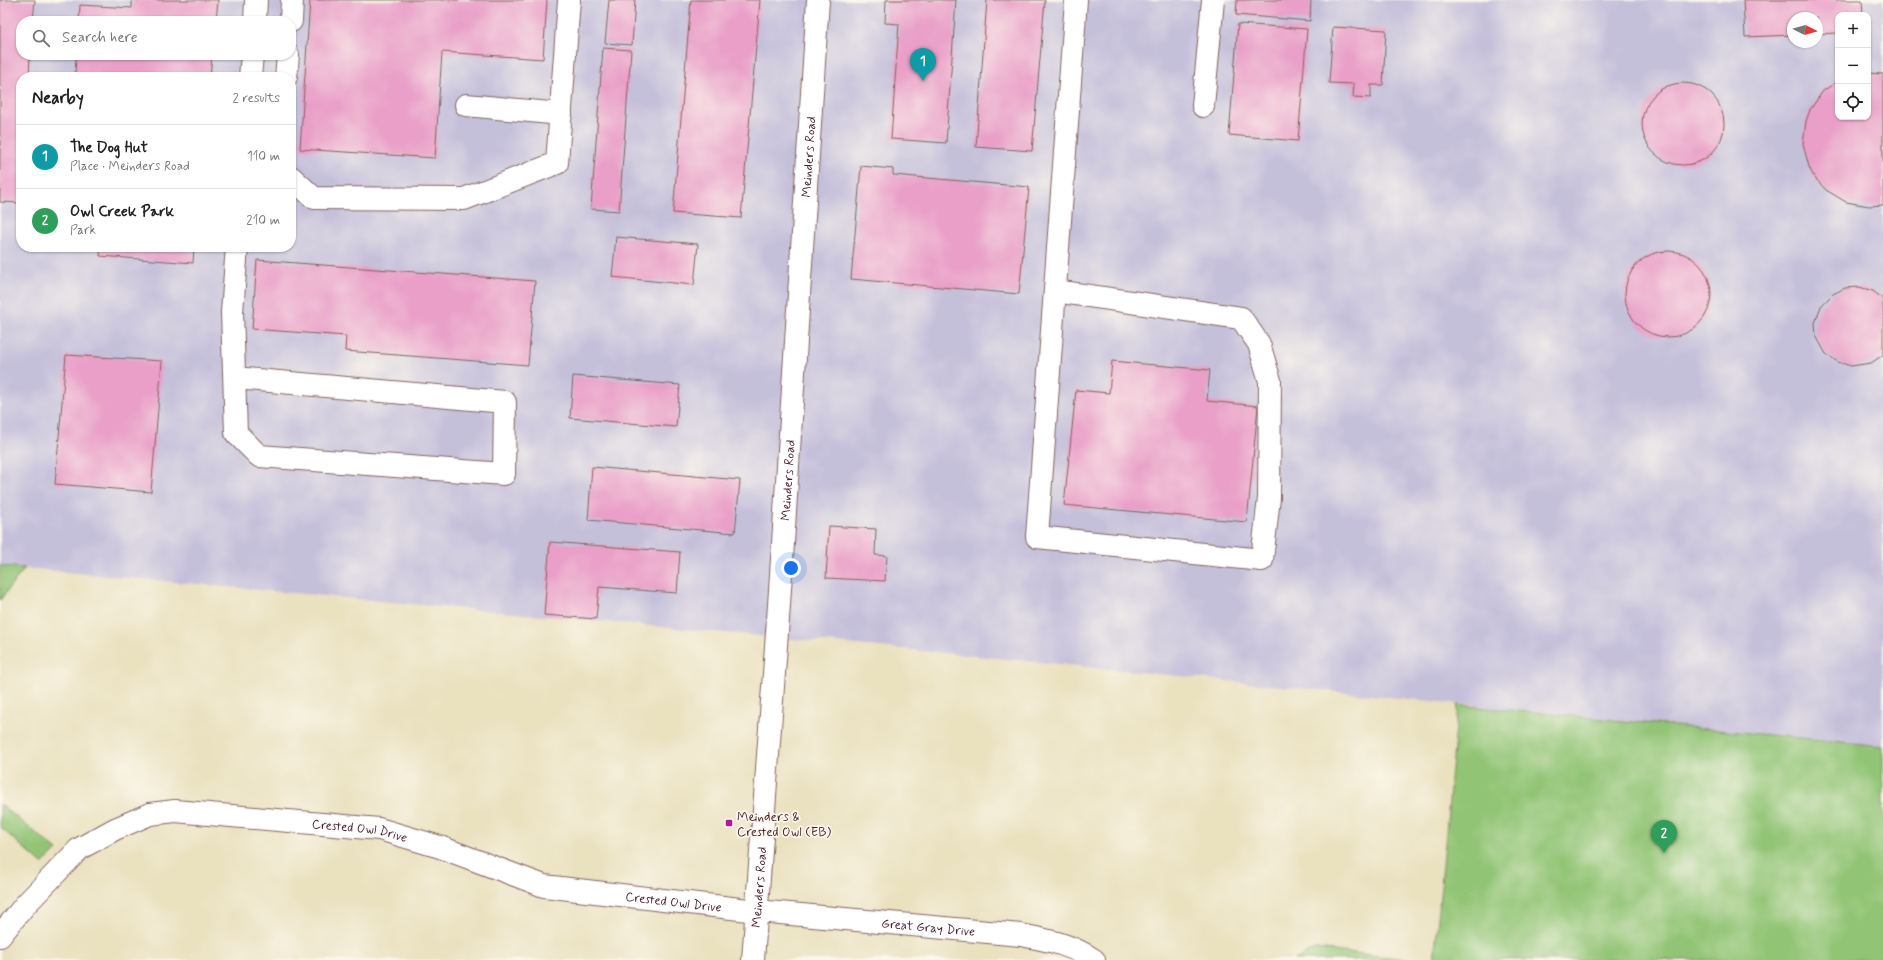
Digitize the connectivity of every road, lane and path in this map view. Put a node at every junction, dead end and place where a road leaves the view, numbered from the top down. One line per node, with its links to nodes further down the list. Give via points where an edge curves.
1 (256, 0): 7 (street)
2 (292, 0): 8 (street)
3 (569, 0): 15 (street)
4 (818, 0): 20 (street, Meinders Road)
5 (1076, 0): 18 (street)
6 (1213, 0): 14 (street)
7 (255, 16)
8 (291, 16)
9 (252, 60): 11 (street)
10 (288, 60): 12 (street)
11 (250, 72)
12 (286, 72)
13 (466, 105): 15 (street)
14 (1203, 106)
15 (561, 114): 16 (street, via 558,163 464,199 314,198)
16 (296, 182)
17 (237, 252): 19 (street, via 232,312)
18 (1054, 291): 18 (street, via 1241,318 1259,344 1270,381 1269,498 1262,560 1036,537)
19 (235, 378): 19 (street, via 236,433 259,456 504,474 505,402)
20 (757, 911): 21 (street, Crested Owl Drive, via 544,886 440,847 379,829 174,811 150,814 115,828 79,849 25,905); 22 (street, Meinders Road); 23 (street, Great Gray Drive, via 1021,935 1060,943)
21 (0, 936)
22 (753, 960)
23 (1094, 960)

